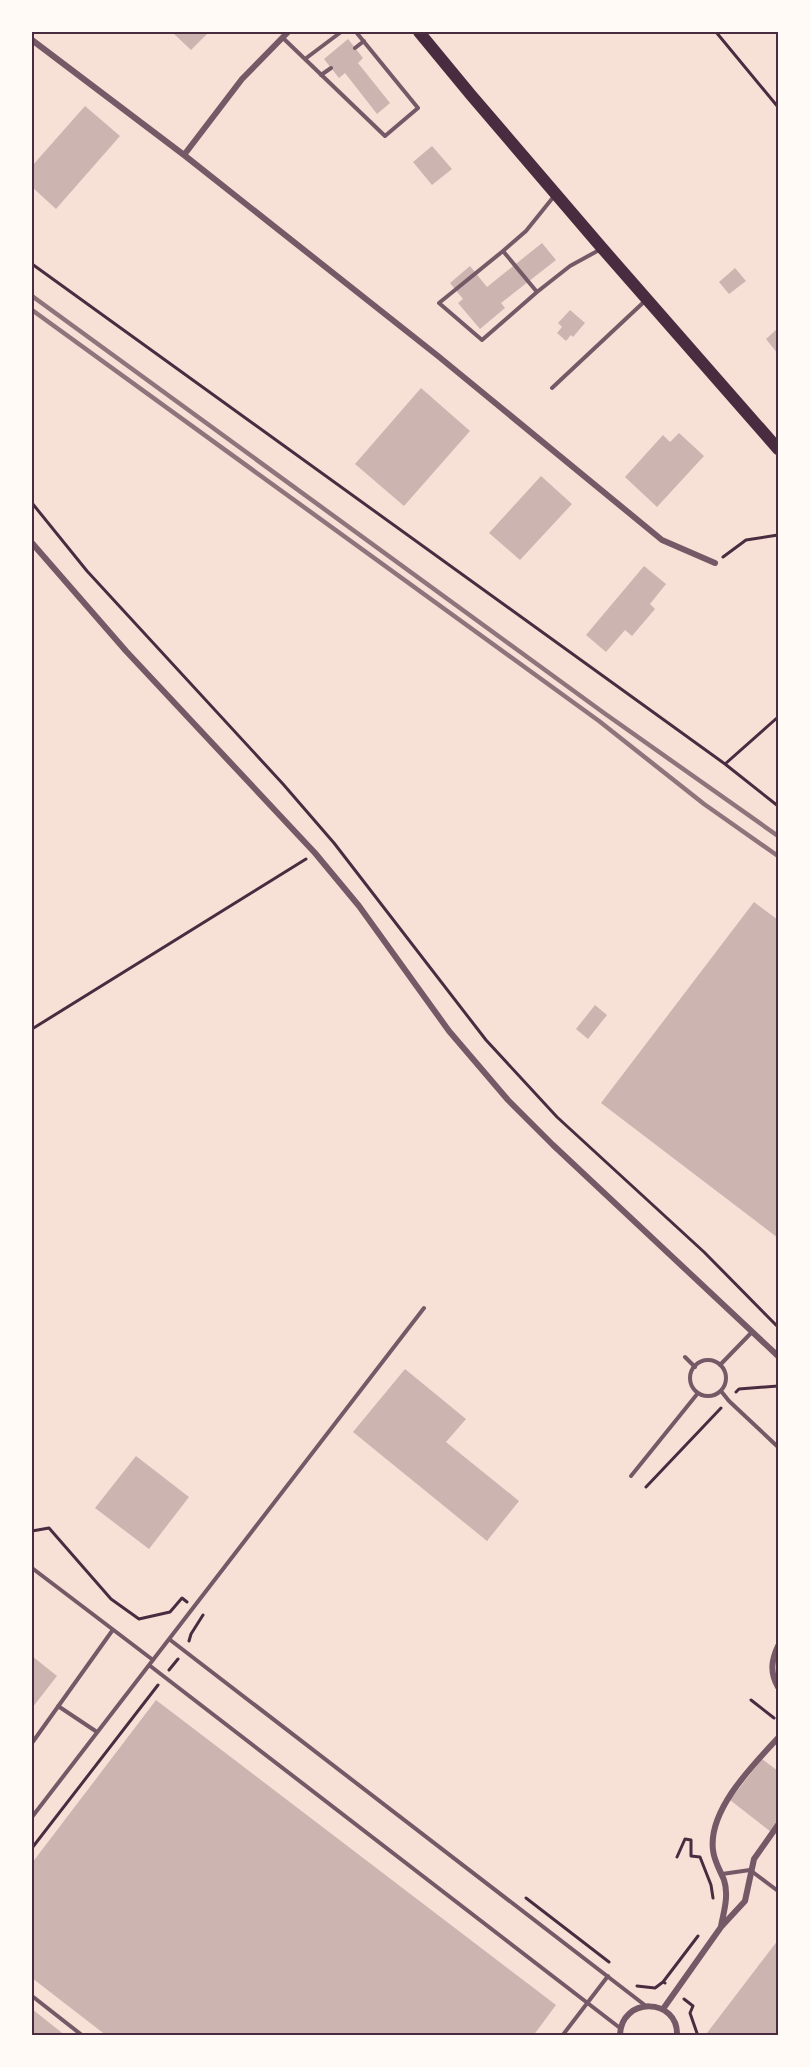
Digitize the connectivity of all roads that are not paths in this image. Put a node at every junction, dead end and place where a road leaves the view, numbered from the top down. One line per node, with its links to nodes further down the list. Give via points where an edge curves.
1 (288, 32): 5 (street)
2 (341, 32): 9 (lane)
3 (356, 32): 7 (lane)
4 (419, 32): 13 (main road)
5 (282, 37): 9 (lane); 12 (street, via 242,79)
6 (32, 40): 12 (street)
7 (364, 41): 8 (lane); 11 (lane, via 418,108 385,136)
8 (355, 48)
9 (305, 59): 11 (lane)
10 (331, 68): 11 (lane)
11 (321, 75)
12 (184, 155): 21 (street, via 662,540)
13 (556, 194): 14 (main road); 15 (lane, via 526,231)
14 (602, 248): 16 (lane, via 570,266); 17 (main road)
15 (503, 250): 16 (lane); 16 (lane, via 440,303 482,340)
16 (537, 292)
17 (646, 300): 18 (lane); 19 (main road)
18 (552, 388)
19 (778, 449)
20 (32, 543): 23 (street, via 126,651 315,853 359,906 449,1031 508,1100)
21 (715, 563)
22 (424, 1308): 34 (lane)
23 (753, 1332): 24 (street); 26 (lane)
24 (778, 1356)
25 (685, 1357): 27 (lane)
26 (720, 1365): 27 (lane, via 707,1360); 28 (lane, via 726,1377)
27 (695, 1367): 29 (lane, via 690,1381)
28 (721, 1390): 29 (lane, via 714,1395); 30 (lane)
29 (698, 1393): 31 (lane)
30 (778, 1447)
31 (631, 1476)
32 (32, 1568): 33 (lane)
33 (112, 1630): 36 (lane); 39 (lane)
34 (169, 1639): 36 (lane); 49 (lane)
35 (778, 1646): 38 (street, via 772,1659)
36 (153, 1660): 37 (lane)
37 (148, 1665): 40 (lane); 51 (lane)
38 (778, 1687)
39 (58, 1706): 40 (lane); 42 (lane)
40 (97, 1732): 43 (lane)
41 (778, 1738): 46 (street, via 720,1811 712,1840)
42 (32, 1743)
43 (32, 1817)
44 (778, 1825): 45 (street)
45 (750, 1870): 46 (lane); 47 (lane); 48 (street, via 745,1901)
46 (721, 1874): 48 (street, via 726,1901)
47 (778, 1891)
48 (721, 1927): 53 (street)
49 (608, 1976): 51 (lane); 52 (lane)
50 (32, 1996): 55 (lane)
51 (587, 2002): 54 (lane); 56 (lane)
52 (646, 2006): 53 (street); 54 (street, via 630,2012)
53 (663, 2009): 58 (street, via 677,2026)
54 (620, 2028): 57 (street)
55 (83, 2036)
56 (562, 2036)
57 (620, 2036)
58 (677, 2036)

